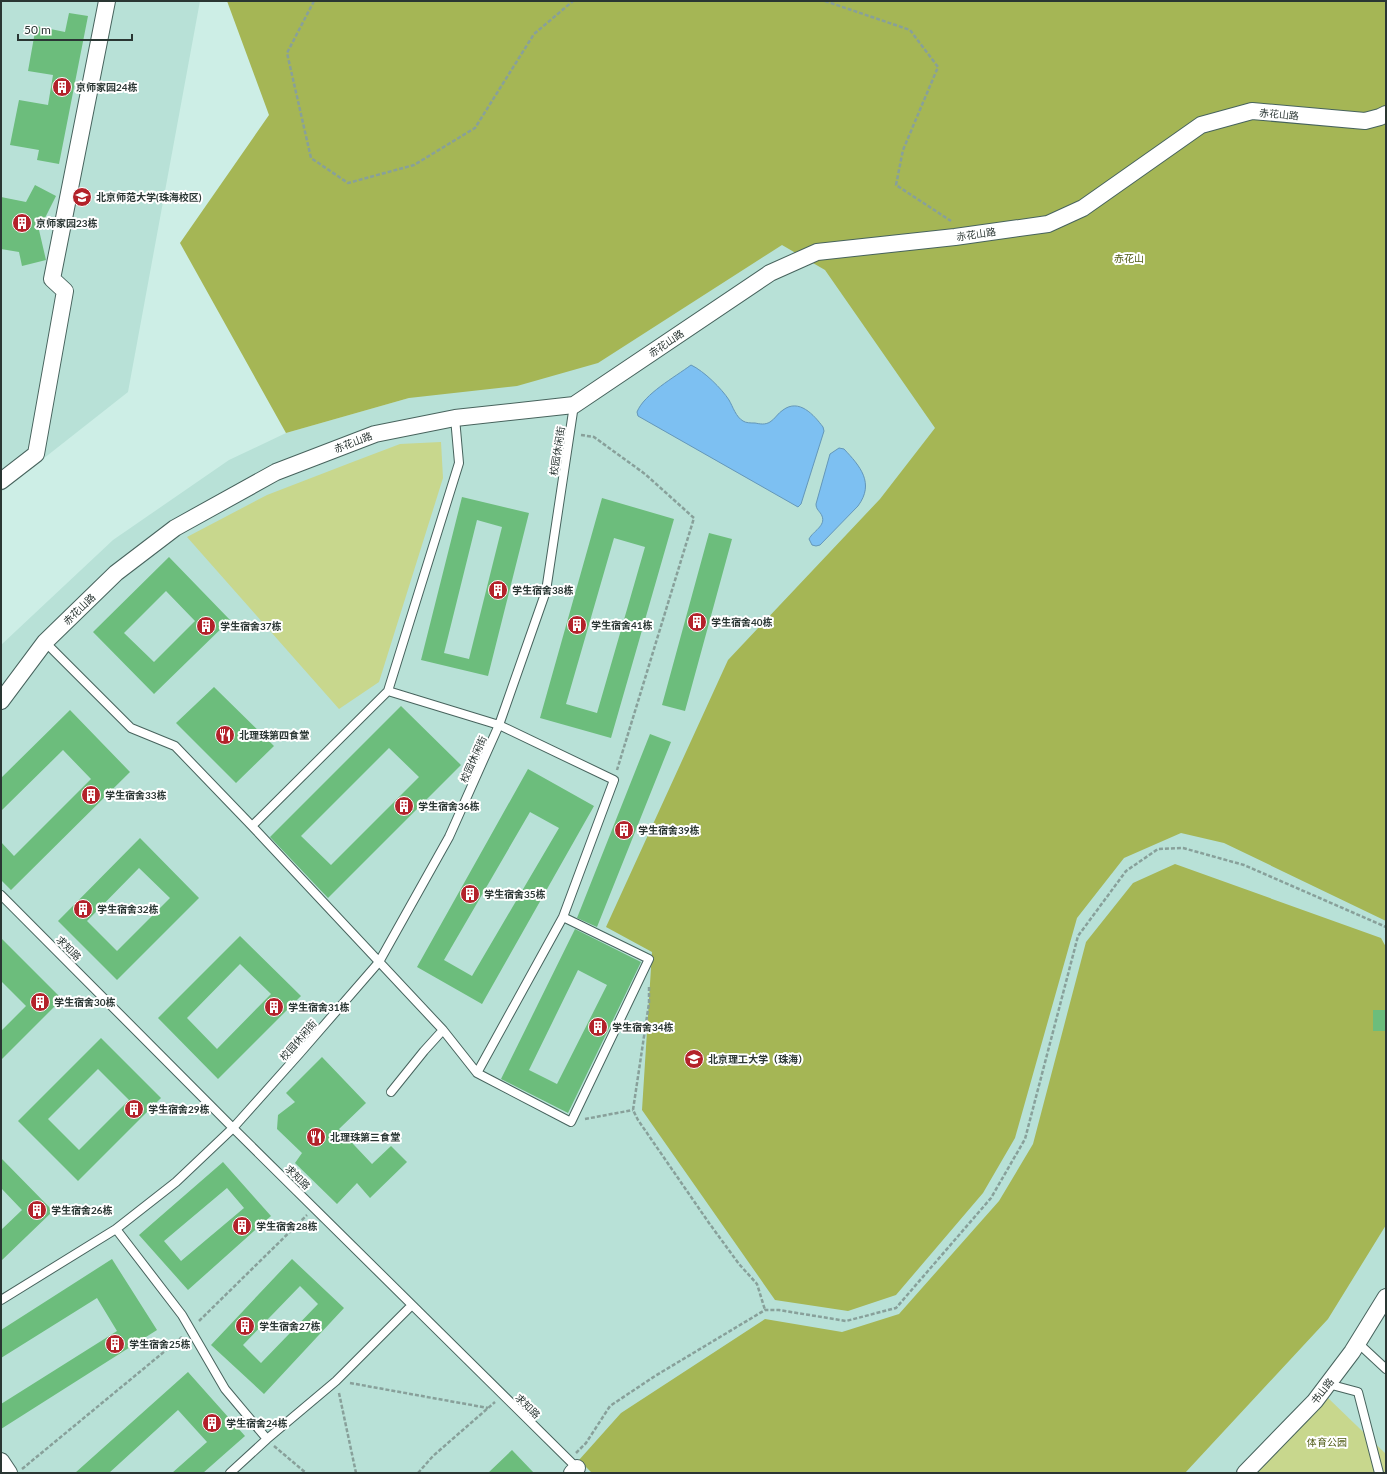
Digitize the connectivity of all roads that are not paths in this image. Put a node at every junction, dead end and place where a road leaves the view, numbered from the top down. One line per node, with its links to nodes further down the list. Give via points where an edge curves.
1 (107, 1): 5 (street, via 52,279 65,291 36,454)
2 (1386, 114): 3 (street, 赤花山路, via 1365,121 1252,111 1201,125 1083,208 1048,224 817,252 770,273)
3 (574, 405): 4 (street, 赤花山路); 9 (lane, 校园休闲街, via 546,591)
4 (455, 418): 6 (street, 赤花山路, via 375,434 276,472 175,528 116,573); 7 (lane, via 458,463)
5 (1, 481)
6 (45, 642): 8 (street, 赤花山路); 10 (lane, via 131,728 175,746)
7 (388, 691): 9 (lane); 10 (lane)
8 (1, 701)
9 (499, 725): 12 (lane, via 614,780); 13 (lane, 校园休闲街, via 449,838)
10 (252, 826): 13 (lane)
11 (1, 895): 17 (lane, 求知路)
12 (563, 917): 15 (lane); 15 (lane, via 649,959 571,1122)
13 (379, 962): 14 (lane); 17 (lane, 校园休闲街)
14 (443, 1030): 15 (lane); 16 (lane)
15 (477, 1073)
16 (391, 1092)
17 (233, 1128): 18 (lane, 校园休闲街, via 176,1182); 21 (lane, 求知路)
18 (116, 1229): 20 (lane, 校园休闲街); 25 (lane, via 182,1315 225,1390)
19 (1386, 1297): 22 (street, 书山路)
20 (1, 1300)
21 (412, 1305): 25 (lane, via 336,1381); 27 (lane, 求知路)
22 (1358, 1343): 23 (lane); 24 (street, 书山路)
23 (1386, 1369)
24 (1328, 1384): 30 (street, 书山路, via 1315,1401); 31 (lane, via 1358,1392)
25 (267, 1439): 29 (lane)
26 (1, 1461): 28 (street)
27 (575, 1469)
28 (9, 1473)
29 (230, 1473)
30 (1245, 1473)
31 (1379, 1473)

